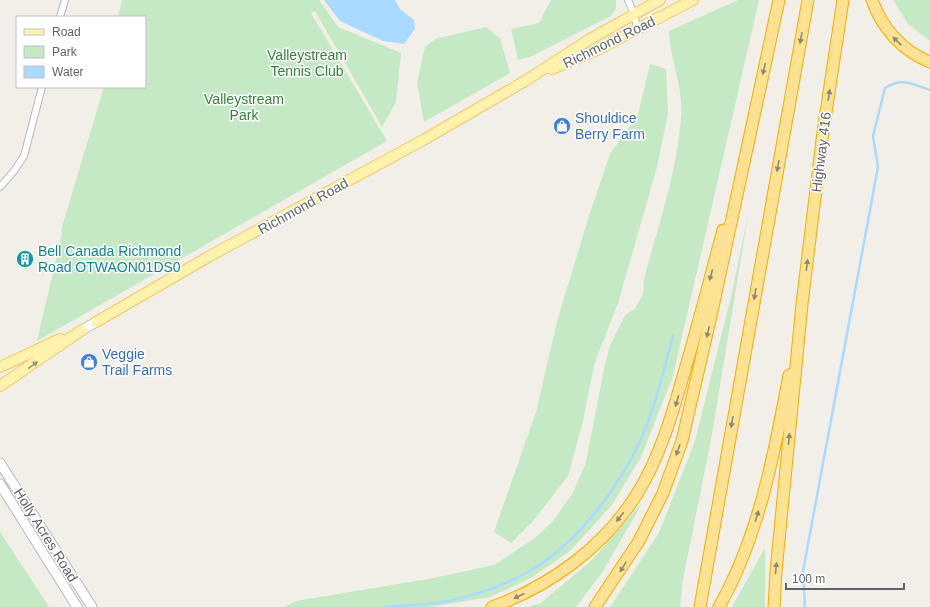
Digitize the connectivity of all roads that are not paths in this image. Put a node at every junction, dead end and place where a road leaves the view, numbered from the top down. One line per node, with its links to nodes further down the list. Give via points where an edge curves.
1 (65, 0): 10 (street)
2 (628, 0): 9 (street)
3 (660, 0): 9 (main road, Richmond Road)
4 (693, 0): 11 (main road, Richmond Road)
5 (779, 0): 15 (highway, one-way to 15)
6 (808, 0): 28 (highway, one-way to 28)
7 (843, 0): 17 (highway, Highway 416, one-way to 7, via 823,132)
8 (872, 0): 12 (highway, one-way to 8, via 906,49 892,36)
9 (634, 14): 11 (street); 13 (main road, Richmond Road)
10 (60, 16)
11 (637, 28): 13 (main road, Richmond Road, via 597,50)
12 (930, 62)
13 (525, 81): 18 (main road, Richmond Road)
14 (42, 88): 16 (street, via 24,156)
15 (753, 116): 26 (highway, one-way to 26, via 673,415 643,483 616,522 574,562 537,587); 27 (highway, one-way to 27, via 710,323 682,441 663,493 639,541)
16 (0, 187)
17 (802, 304): 29 (highway, one-way to 17, via 749,542 763,496); 30 (highway, one-way to 17)
18 (96, 322): 19 (main road, Richmond Road)
19 (82, 330): 20 (main road, Richmond Road); 21 (main road, Richmond Road, one-way to 19)
20 (0, 367)
21 (0, 386)
22 (0, 463): 25 (main road, Holly Acres Road)
23 (0, 484): 24 (main road, Holly Acres Road)
24 (78, 607)
25 (92, 607)
26 (492, 607)
27 (596, 607)
28 (700, 607)
29 (719, 607)
30 (774, 607)

